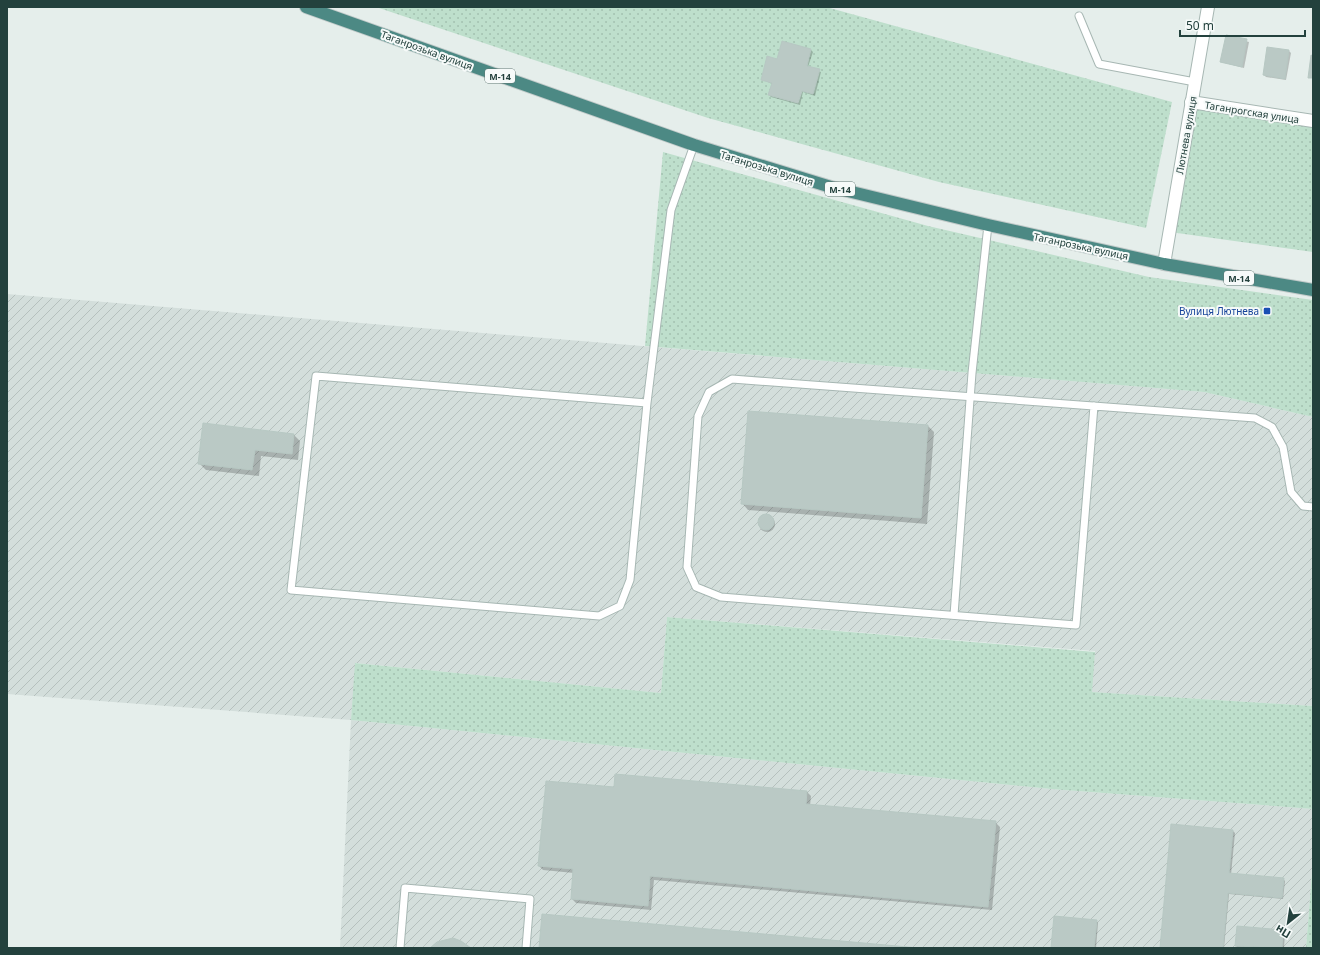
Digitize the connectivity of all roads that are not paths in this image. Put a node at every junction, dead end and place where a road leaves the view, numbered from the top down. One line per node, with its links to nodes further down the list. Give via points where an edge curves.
1 (306, 7): 7 (highway, Таганрозька вулиця / М-14)
2 (1208, 7): 4 (street, Лютнева вулиця)
3 (1079, 16): 4 (lane, via 1099,64)
4 (1195, 82): 5 (street, Лютнева вулиця)
5 (1191, 102): 6 (street, Таганрогская улица); 9 (street, Лютнева вулиця)
6 (1313, 121)
7 (694, 146): 8 (highway, Таганрозька вулиця / М-14, via 831,187); 12 (lane, via 672,210)
8 (988, 225): 9 (highway, Таганрозька вулиця / М-14); 11 (lane)
9 (1164, 264): 10 (highway, Таганрозька вулиця / М-14)
10 (1313, 290)
11 (971, 397): 13 (lane); 15 (lane); 15 (lane, via 732,379 708,392 698,416 687,566 696,587 721,597)
12 (647, 403): 12 (lane, via 316,376 291,590 599,616 620,606 630,580)
13 (1094, 406): 14 (lane, via 1255,418 1272,427 1283,447 1291,492 1303,506); 15 (lane, via 1076,625)
14 (1313, 507)
15 (954, 615)
16 (400, 948): 17 (lane, via 405,888 530,899)
17 (526, 948)

